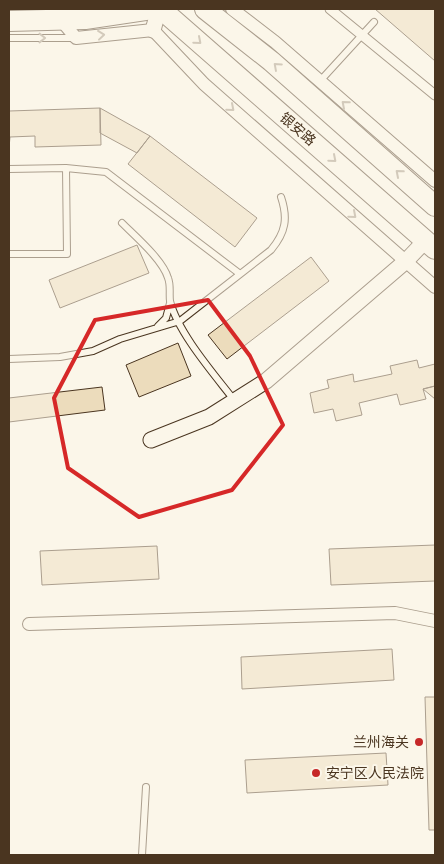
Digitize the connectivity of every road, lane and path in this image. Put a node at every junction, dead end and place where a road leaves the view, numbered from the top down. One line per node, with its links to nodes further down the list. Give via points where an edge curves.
1 (152, 9): 6 (main road)
2 (160, 9): 9 (street); 21 (main road, 银安路, one-way to 21)
3 (205, 9): 19 (main road, one-way to 3, via 271,61)
4 (232, 9): 13 (street)
5 (330, 9): 10 (street)
6 (61, 20): 7 (main road); 12 (street)
7 (9, 21)
8 (374, 22): 10 (lane)
9 (152, 30): 12 (street, one-way to 9); 23 (street, one-way to 23, via 204,84)
10 (362, 36): 13 (lane); 14 (street)
11 (9, 38): 12 (lane, one-way to 12)
12 (76, 38)
13 (320, 81): 17 (street, one-way to 13)
14 (435, 96)
15 (66, 168): 16 (lane); 22 (lane, via 67,254); 24 (lane, via 106,172)
16 (9, 169)
17 (435, 181)
18 (281, 197): 24 (lane, via 286,225 281,239 272,250)
19 (435, 206)
20 (122, 223): 26 (lane, via 168,277)
21 (430, 245): 23 (street)
22 (9, 254)
23 (406, 262): 25 (street); 30 (street, via 266,381)
24 (240, 274): 27 (lane)
25 (435, 287)
26 (170, 302): 27 (lane); 28 (lane, via 166,318)
27 (180, 322): 28 (lane); 30 (lane, via 197,353)
28 (152, 329): 29 (lane, via 93,351 60,357)
29 (9, 359)
30 (235, 400): 31 (street, via 209,417)
31 (151, 440)
32 (435, 622): 33 (street, via 395,613)
33 (29, 624)
34 (146, 787): 35 (lane)
35 (142, 855)

